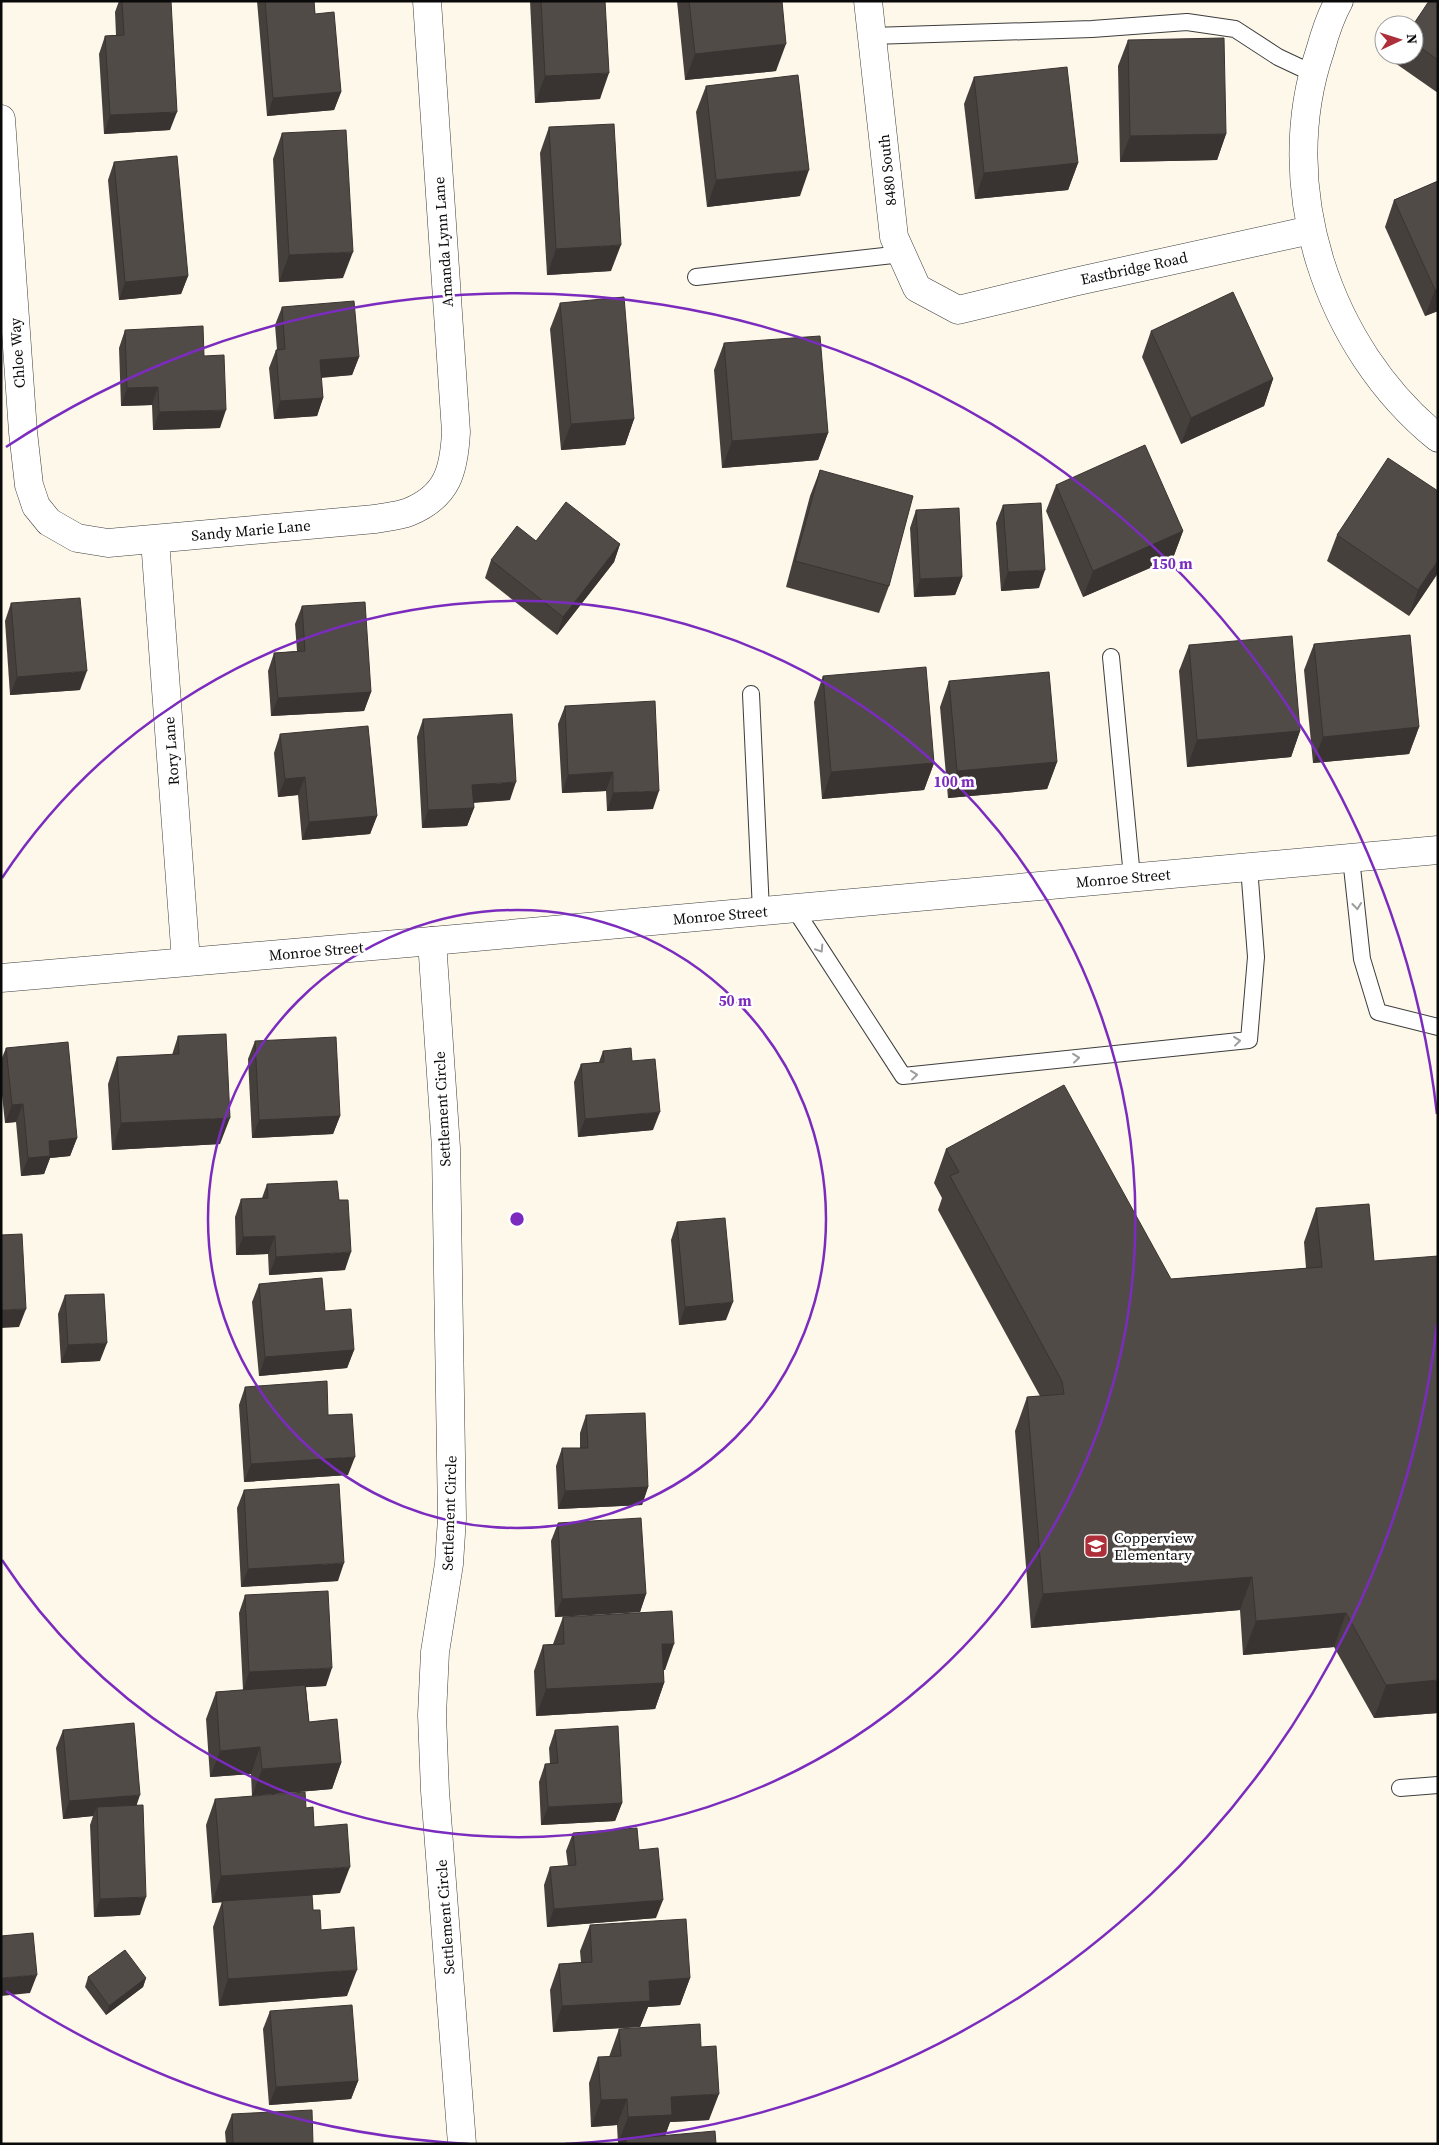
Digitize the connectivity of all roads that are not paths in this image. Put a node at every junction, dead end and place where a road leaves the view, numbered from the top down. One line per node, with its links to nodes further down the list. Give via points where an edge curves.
1 (427, 1): 12 (street, Amanda Lynn Lane, via 456,432 454,460)
2 (868, 1): 4 (street, 8480 South)
3 (1339, 1): 5 (street)
4 (872, 36): 5 (lane, via 1092,29 1187,22 1235,29 1278,57); 8 (street, 8480 South, via 894,237)
5 (1312, 73): 7 (street, via 1303,124 1304,178)
6 (1, 119): 13 (street, Chloe Way, via 29,485 36,506)
7 (1312, 230): 10 (street, Eastbridge Road); 11 (street, via 1328,288 1355,343 1391,392)
8 (902, 254): 9 (lane); 10 (street, 8480 South, via 917,288)
9 (696, 276)
10 (958, 310)
11 (1438, 438)
12 (447, 482): 14 (street, Sandy Marie Lane, via 429,501 408,512)
13 (49, 522): 14 (street, Sandy Marie Lane, via 77,538 108,543)
14 (155, 540): 24 (street, Rory Lane)
15 (1111, 657): 20 (lane)
16 (751, 694): 22 (lane)
17 (1438, 850): 18 (street, Monroe Street)
18 (1351, 858): 19 (street, Monroe Street); 26 (lane, one-way to 26, via 1362,959 1378,1012)
19 (1249, 867): 20 (street, Monroe Street); 21 (lane, one-way to 19, via 903,1076 1249,1040 1256,957)
20 (1132, 878): 21 (street, Monroe Street)
21 (794, 908): 22 (street, Monroe Street)
22 (761, 911): 23 (street, Monroe Street)
23 (432, 941): 24 (street, Monroe Street); 29 (street, Settlement Circle, via 446,1148 452,1518 449,1564 435,1652 432,1715)
24 (186, 961): 25 (street, Monroe Street)
25 (1, 978)
26 (1438, 1027)
27 (1438, 1785): 28 (lane)
28 (1400, 1788)
29 (462, 2144)

